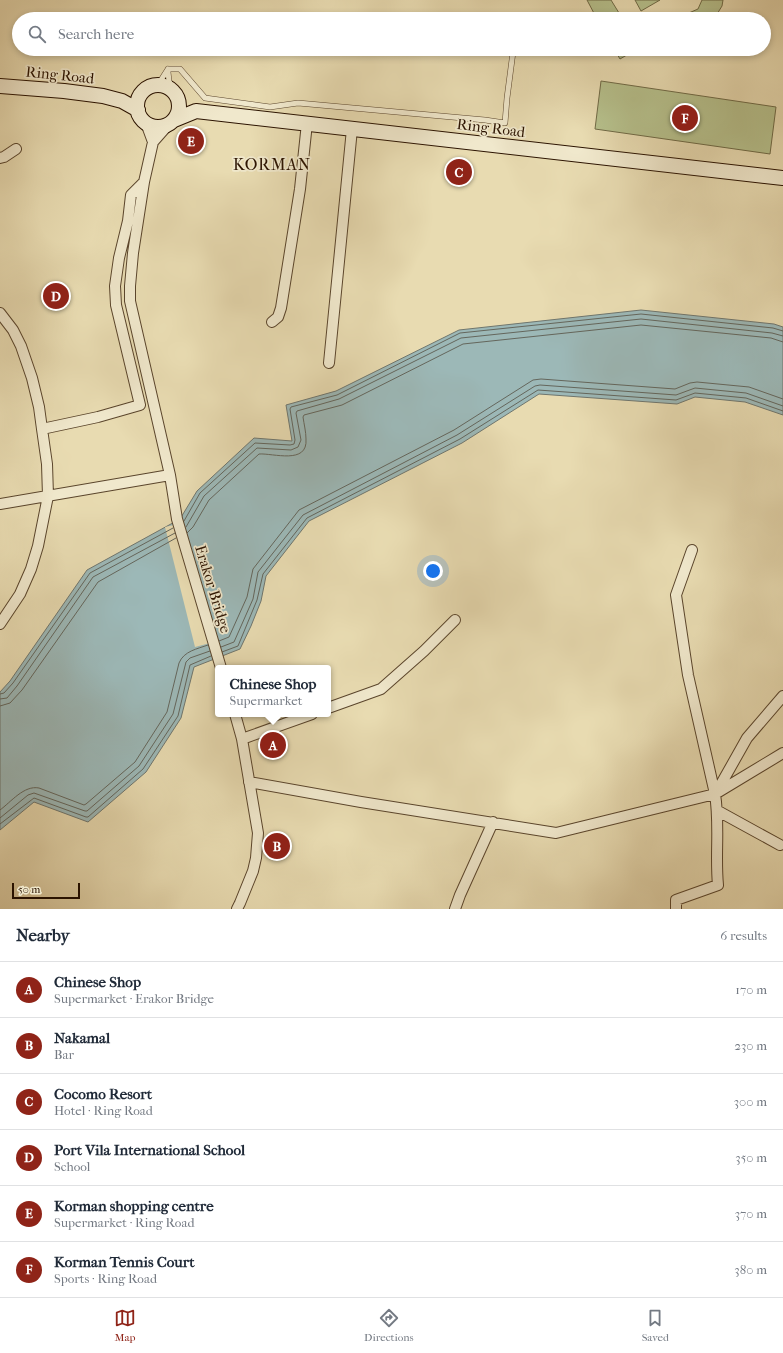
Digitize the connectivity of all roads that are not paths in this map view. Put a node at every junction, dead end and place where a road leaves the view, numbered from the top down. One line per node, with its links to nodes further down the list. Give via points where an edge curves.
1 (512, 56): 2 (lane, via 505,123 298,103 270,107 206,98 180,69)
2 (168, 69): 4 (lane, via 161,80); 5 (lane, via 169,81)
3 (0, 86): 6 (main road, Ring Road, via 64,91)
4 (147, 89): 5 (main road, via 163,85); 6 (main road, Ring Road); 7 (main road, via 139,97)
5 (175, 94): 8 (main road); 10 (main road, via 179,109)
6 (116, 99): 7 (main road, Ring Road)
7 (138, 110): 9 (main road)
8 (196, 111): 10 (main road, Ring Road); 11 (main road, Ring Road)
9 (146, 123): 10 (main road, via 160,127); 13 (street)
10 (171, 123): 13 (street)
11 (307, 123): 12 (main road, Ring Road); 23 (street, via 300,189 281,308 278,317)
12 (352, 129): 16 (main road, Ring Road); 28 (street)
13 (153, 142): 17 (street, Erakor Bridge)
14 (16, 149): 15 (street)
15 (0, 158)
16 (783, 178)
17 (144, 182): 18 (street, via 131,195); 19 (street, Erakor Bridge)
18 (118, 267): 19 (street); 21 (street)
19 (131, 269): 20 (street, Erakor Bridge)
20 (131, 304): 21 (street); 24 (street, Erakor Bridge)
21 (116, 305): 25 (street)
22 (0, 313): 31 (street, via 24,354 39,407)
23 (272, 322)
24 (136, 328): 25 (street); 26 (street, Erakor Bridge)
25 (122, 332): 27 (street)
26 (142, 351): 27 (street); 29 (street, Erakor Bridge)
27 (129, 359): 30 (street)
28 (329, 363)
29 (151, 393): 30 (street); 32 (street, Erakor Bridge)
30 (138, 394): 31 (street, via 140,404 98,417)
31 (42, 429): 33 (street)
32 (170, 475): 33 (street); 38 (street, Erakor Bridge, via 177,519)
33 (48, 496): 34 (street); 37 (street, via 31,569 20,594)
34 (0, 504)
35 (692, 550): 46 (street, via 676,595 688,675)
36 (455, 620): 40 (street, via 381,689)
37 (0, 624)
38 (220, 665)
39 (783, 696): 46 (street, via 747,738)
40 (331, 707)
41 (236, 717): 43 (street)
42 (304, 717): 43 (street)
43 (242, 739): 45 (street)
44 (783, 753): 46 (street)
45 (249, 782): 48 (street); 50 (street, via 258,833 257,850 250,878)
46 (715, 794): 47 (street); 48 (street, via 556,833)
47 (718, 810): 49 (street); 52 (street, via 718,885 676,900)
48 (493, 822): 51 (street)
49 (780, 845)
50 (237, 909)
51 (455, 909)
52 (676, 909)

